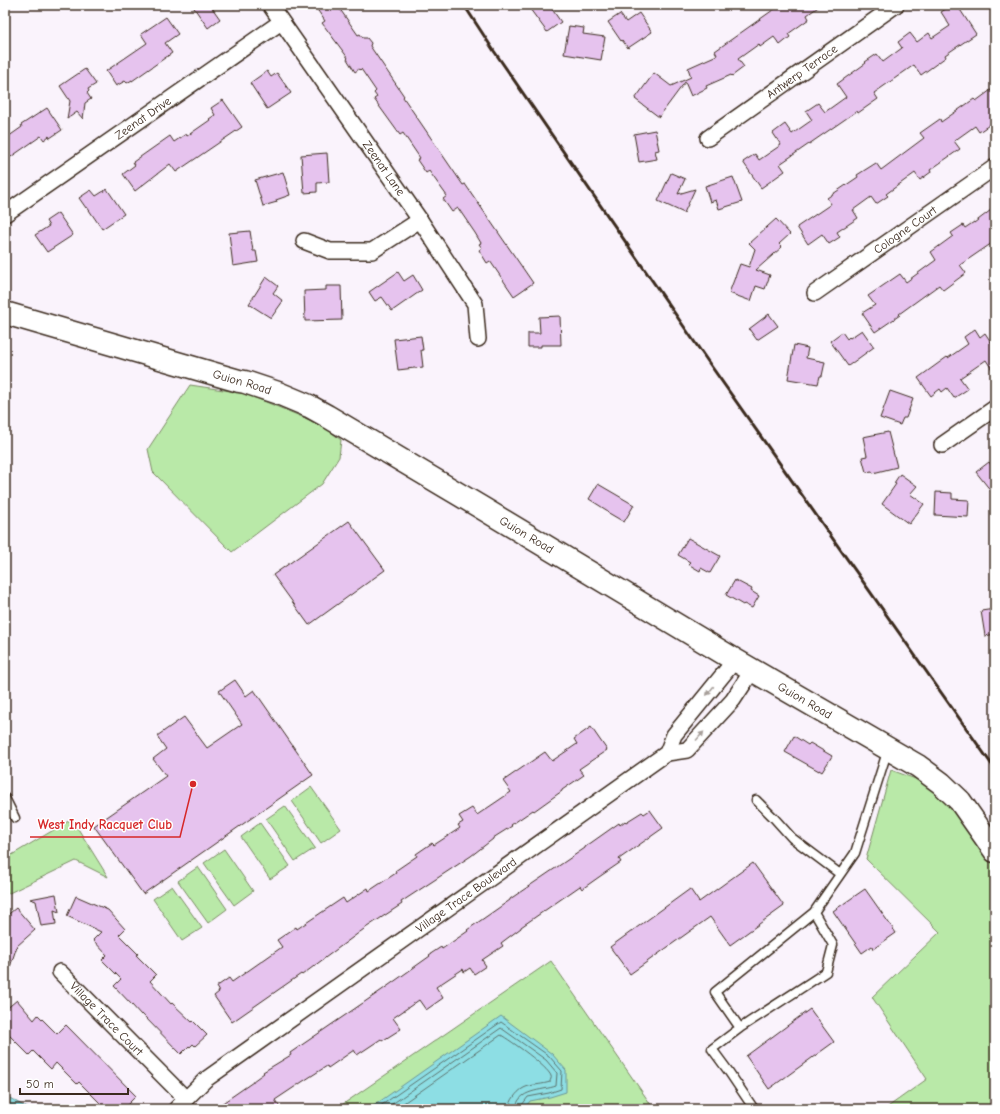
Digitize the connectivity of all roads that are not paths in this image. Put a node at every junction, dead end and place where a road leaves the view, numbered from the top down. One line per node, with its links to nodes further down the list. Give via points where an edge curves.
1 (270, 5): 3 (street, Zeenat Lane)
2 (896, 5): 4 (street, Antwerp Terrace)
3 (281, 22): 6 (street, Zeenat Drive); 7 (street, Zeenat Lane)
4 (708, 138)
5 (995, 167): 9 (street, Cologne Court)
6 (5, 214)
7 (420, 220): 8 (street, via 372,251 330,251); 11 (street, Zeenat Lane, via 475,304)
8 (304, 241)
9 (815, 293)
10 (5, 313): 14 (street, Guion Road, via 245,382 309,406)
11 (478, 339)
12 (995, 408): 13 (street)
13 (942, 445)
14 (744, 666): 15 (street, Guion Road); 16 (street, one-way to 16, via 674,735); 16 (street, one-way to 14, via 687,750 733,700)
15 (888, 748): 20 (street, Guion Road, via 930,774 951,792); 21 (lane, via 855,853)
16 (667, 753): 25 (street, Village Trace Boulevard, via 205,1080)
17 (5, 798): 19 (lane)
18 (756, 800): 21 (lane, via 792,838)
19 (15, 818)
20 (995, 851)
21 (840, 874): 22 (lane)
22 (814, 912): 24 (lane, via 833,946 826,972); 24 (lane, via 715,992)
23 (60, 972): 25 (street, Village Trace Court)
24 (740, 1028): 26 (lane, via 712,1049)
25 (181, 1104)
26 (754, 1109)

